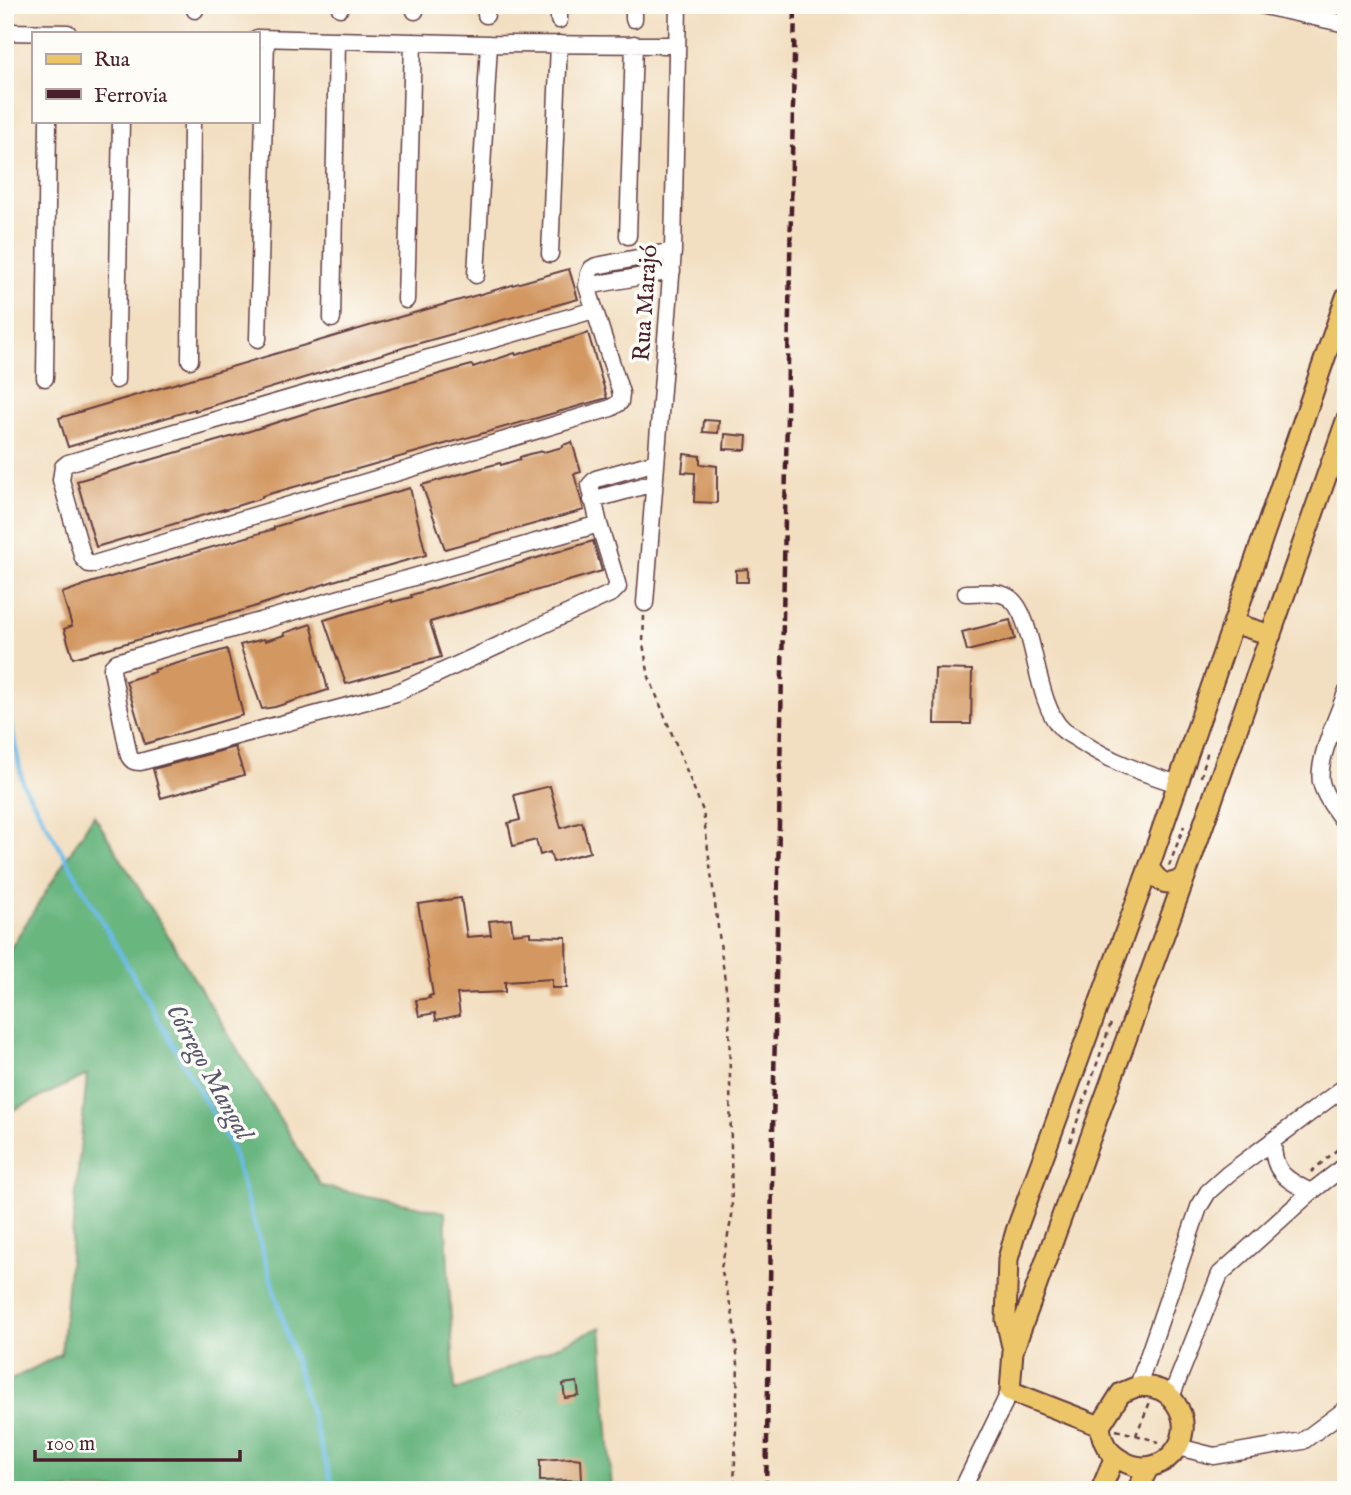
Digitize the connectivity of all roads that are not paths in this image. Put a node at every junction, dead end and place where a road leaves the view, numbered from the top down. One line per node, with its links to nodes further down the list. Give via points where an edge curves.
1 (678, 5): 12 (street, Rua Marajó)
2 (1260, 5): 3 (street)
3 (1346, 24)
4 (5, 32): 5 (street)
5 (32, 33)
6 (262, 38): 7 (street); 26 (street)
7 (337, 40): 8 (street); 25 (street)
8 (413, 42): 9 (street); 23 (street)
9 (489, 44): 10 (street); 20 (street)
10 (559, 44): 11 (street); 18 (street)
11 (634, 44): 12 (street); 16 (street)
12 (676, 45): 17 (street, Rua Marajó)
13 (48, 122): 28 (street)
14 (121, 122): 29 (street)
15 (192, 122): 27 (street)
16 (628, 236)
17 (673, 251): 19 (street, Rua Marajó); 21 (street, via 596,266)
18 (550, 254)
19 (672, 271): 21 (street); 31 (street, Rua Marajó)
20 (476, 275)
21 (587, 286): 24 (street)
22 (1346, 297): 37 (main road)
23 (406, 300)
24 (594, 310): 24 (street, via 68,463 61,480 83,558 94,564 611,408 620,402 621,393)
25 (332, 319)
26 (258, 339)
27 (190, 360)
28 (45, 378)
29 (116, 380)
30 (1346, 421): 38 (main road)
31 (656, 462): 32 (street, Rua Marajó); 33 (street, via 592,481)
32 (654, 483): 33 (street); 36 (street, Rua Marajó)
33 (592, 500): 34 (street)
34 (599, 524): 34 (street, via 618,587 612,593 396,693 140,762 129,756 112,671 117,662)
35 (966, 593): 40 (street, via 997,594 1016,605 1052,716 1062,729 1132,769)
36 (645, 604)
37 (1233, 623): 38 (main road); 40 (main road)
38 (1271, 635): 43 (main road)
39 (1346, 693): 41 (street, via 1321,768 1329,802)
40 (1178, 784): 42 (main road)
41 (1346, 825)
42 (1149, 867): 43 (main road, via 1162,882 1174,883); 48 (main road, via 1008,1259 1006,1320)
43 (1185, 877): 48 (main road)
44 (1346, 1086): 45 (street)
45 (1273, 1140): 47 (street, via 1272,1156 1285,1177); 49 (street, via 1208,1192 1199,1207)
46 (1346, 1166): 47 (street)
47 (1311, 1192): 51 (street, via 1220,1274)
48 (1013, 1351): 50 (main road)
49 (1138, 1386): 51 (main road, via 1156,1388); 53 (main road, via 1121,1393)
50 (1010, 1391): 53 (main road); 57 (street)
51 (1171, 1397): 54 (main road, via 1182,1412 1184,1430)
52 (1346, 1409): 54 (street, via 1303,1441 1214,1456)
53 (1100, 1426): 55 (main road, via 1102,1441)
54 (1178, 1447): 56 (main road, via 1166,1461)
55 (1115, 1456): 56 (main road, via 1130,1465); 58 (main road)
56 (1149, 1467): 59 (main road)
57 (962, 1490)
58 (1101, 1490)
59 (1137, 1490)

